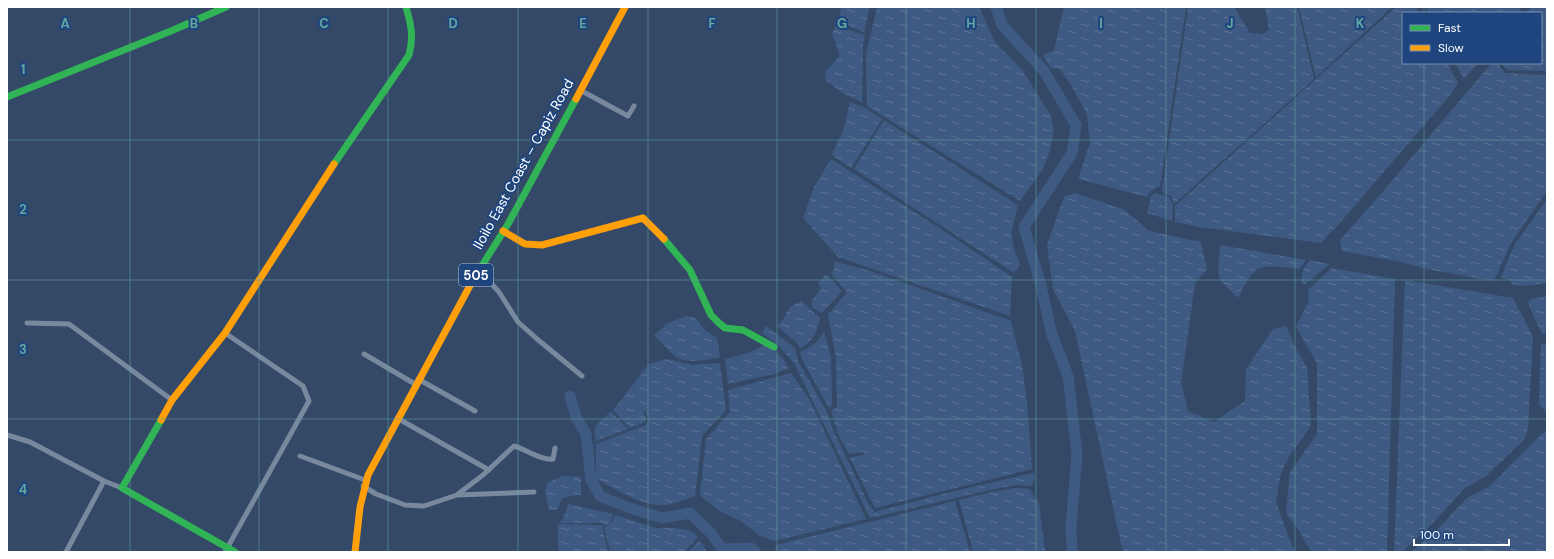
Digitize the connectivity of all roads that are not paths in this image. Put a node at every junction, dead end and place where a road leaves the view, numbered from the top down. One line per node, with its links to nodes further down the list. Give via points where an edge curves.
1 (226, 7): 5 (street)
2 (406, 7): 10 (street, via 414,42 409,55 333,166)
3 (624, 7): 4 (street, Iloilo East Coast – Capiz Road / 505)
4 (580, 90): 6 (street, via 628,116); 7 (street, Iloilo East Coast – Capiz Road / 505)
5 (7, 97)
6 (634, 106)
7 (503, 231): 8 (street, Iloilo East Coast – Capiz Road / 505); 11 (street, via 525,244 542,245 643,218 690,270 700,295 711,315 719,323 725,328 743,330)
8 (479, 270): 13 (street, via 499,292 518,322); 14 (street, Iloilo East Coast – Capiz Road / 505)
9 (27, 324): 15 (street, via 69,324)
10 (225, 333): 15 (street); 27 (street, via 303,386 309,401)
11 (774, 347)
12 (364, 354): 14 (street)
13 (582, 376)
14 (417, 381): 16 (street); 17 (street, Iloilo East Coast – Capiz Road / 505)
15 (172, 400): 24 (street)
16 (475, 411)
17 (397, 418): 21 (street); 23 (street, Iloilo East Coast – Capiz Road / 505)
18 (7, 435): 22 (street, via 30,442)
19 (556, 448): 21 (street, via 553,459 548,460 514,446)
20 (300, 456): 23 (street)
21 (489, 470): 26 (street)
22 (104, 481): 24 (street); 28 (street)
23 (364, 483): 26 (street, via 376,494 405,505 424,506); 30 (street, Iloilo East Coast – Capiz Road / 505)
24 (122, 488): 27 (street)
25 (534, 492): 26 (street)
26 (457, 495)
27 (226, 550): 29 (street)
28 (66, 552)
29 (235, 552)
30 (355, 552)

